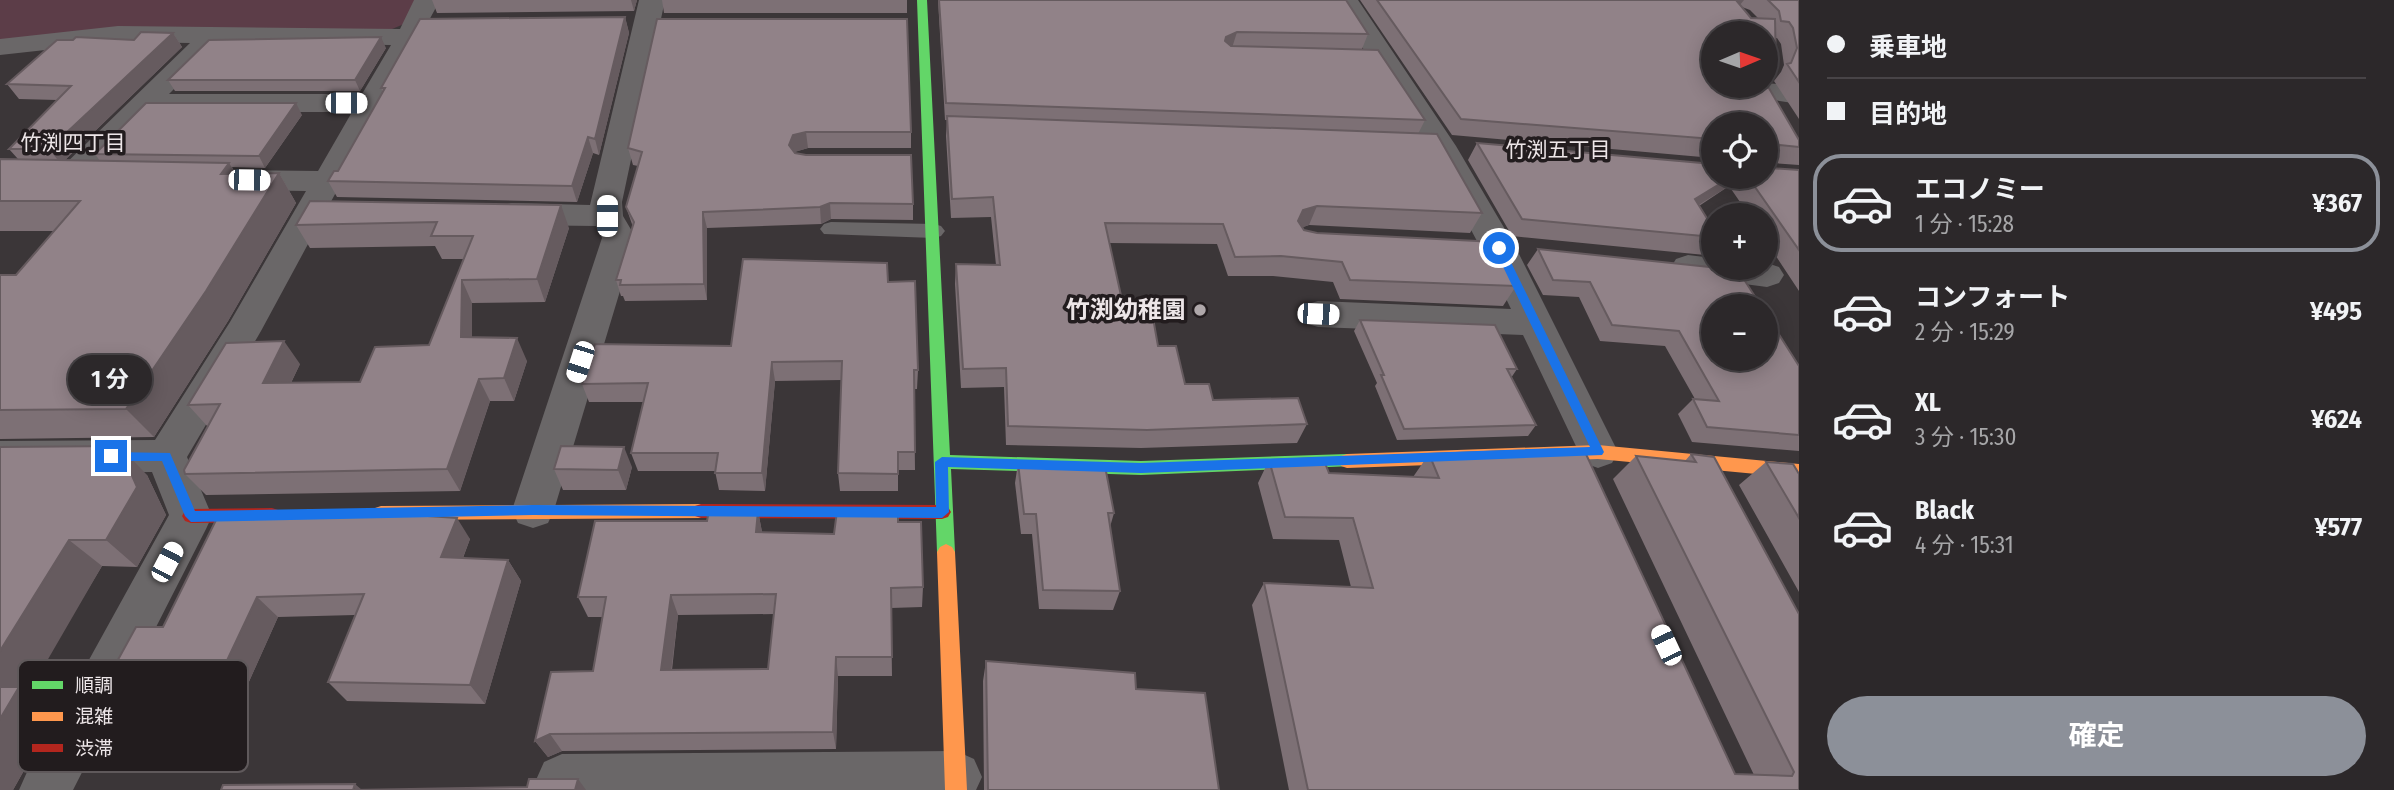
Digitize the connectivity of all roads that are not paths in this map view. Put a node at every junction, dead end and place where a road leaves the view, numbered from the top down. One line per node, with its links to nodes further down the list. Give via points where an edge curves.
1 (1345, 0): 15 (street, via 1369,59)
2 (923, 12): 6 (street); 24 (street, via 935,129 918,160)
3 (647, 19): 22 (street)
4 (417, 20): 5 (street); 7 (street); 13 (street)
5 (443, 23)
6 (895, 24)
7 (213, 35): 8 (street, via 118,34); 12 (street)
8 (0, 47)
9 (1778, 84): 10 (street)
10 (1799, 95)
11 (1773, 98): 14 (street)
12 (144, 103): 13 (street); 17 (street, via 58,176)
13 (371, 103): 19 (street)
14 (1785, 126)
15 (1428, 146): 16 (street); 26 (street)
16 (1482, 150)
17 (110, 178)
18 (204, 179): 19 (street)
19 (318, 196): 20 (street); 32 (street)
20 (350, 211)
21 (485, 214): 22 (street)
22 (607, 216): 37 (street, via 619,238)
23 (831, 229): 24 (lane)
24 (934, 231): 34 (street)
25 (1458, 246): 26 (street)
26 (1499, 248): 27 (street); 31 (street)
27 (1539, 252)
28 (1660, 264): 29 (street)
29 (1701, 268)
30 (1318, 314): 31 (street)
31 (1535, 323): 35 (street)
32 (166, 456): 33 (street); 41 (street)
33 (0, 457)
34 (942, 462): 35 (street, via 1141,468); 38 (street)
35 (1590, 465): 36 (street, via 1713,480)
36 (1798, 473)
37 (533, 510): 38 (street); 39 (street)
38 (942, 512): 45 (street)
39 (369, 513)
40 (287, 515): 41 (street)
41 (191, 516): 42 (street)
42 (114, 660)
43 (55, 772): 46 (street)
44 (562, 780): 45 (street)
45 (956, 784)
46 (45, 790)

